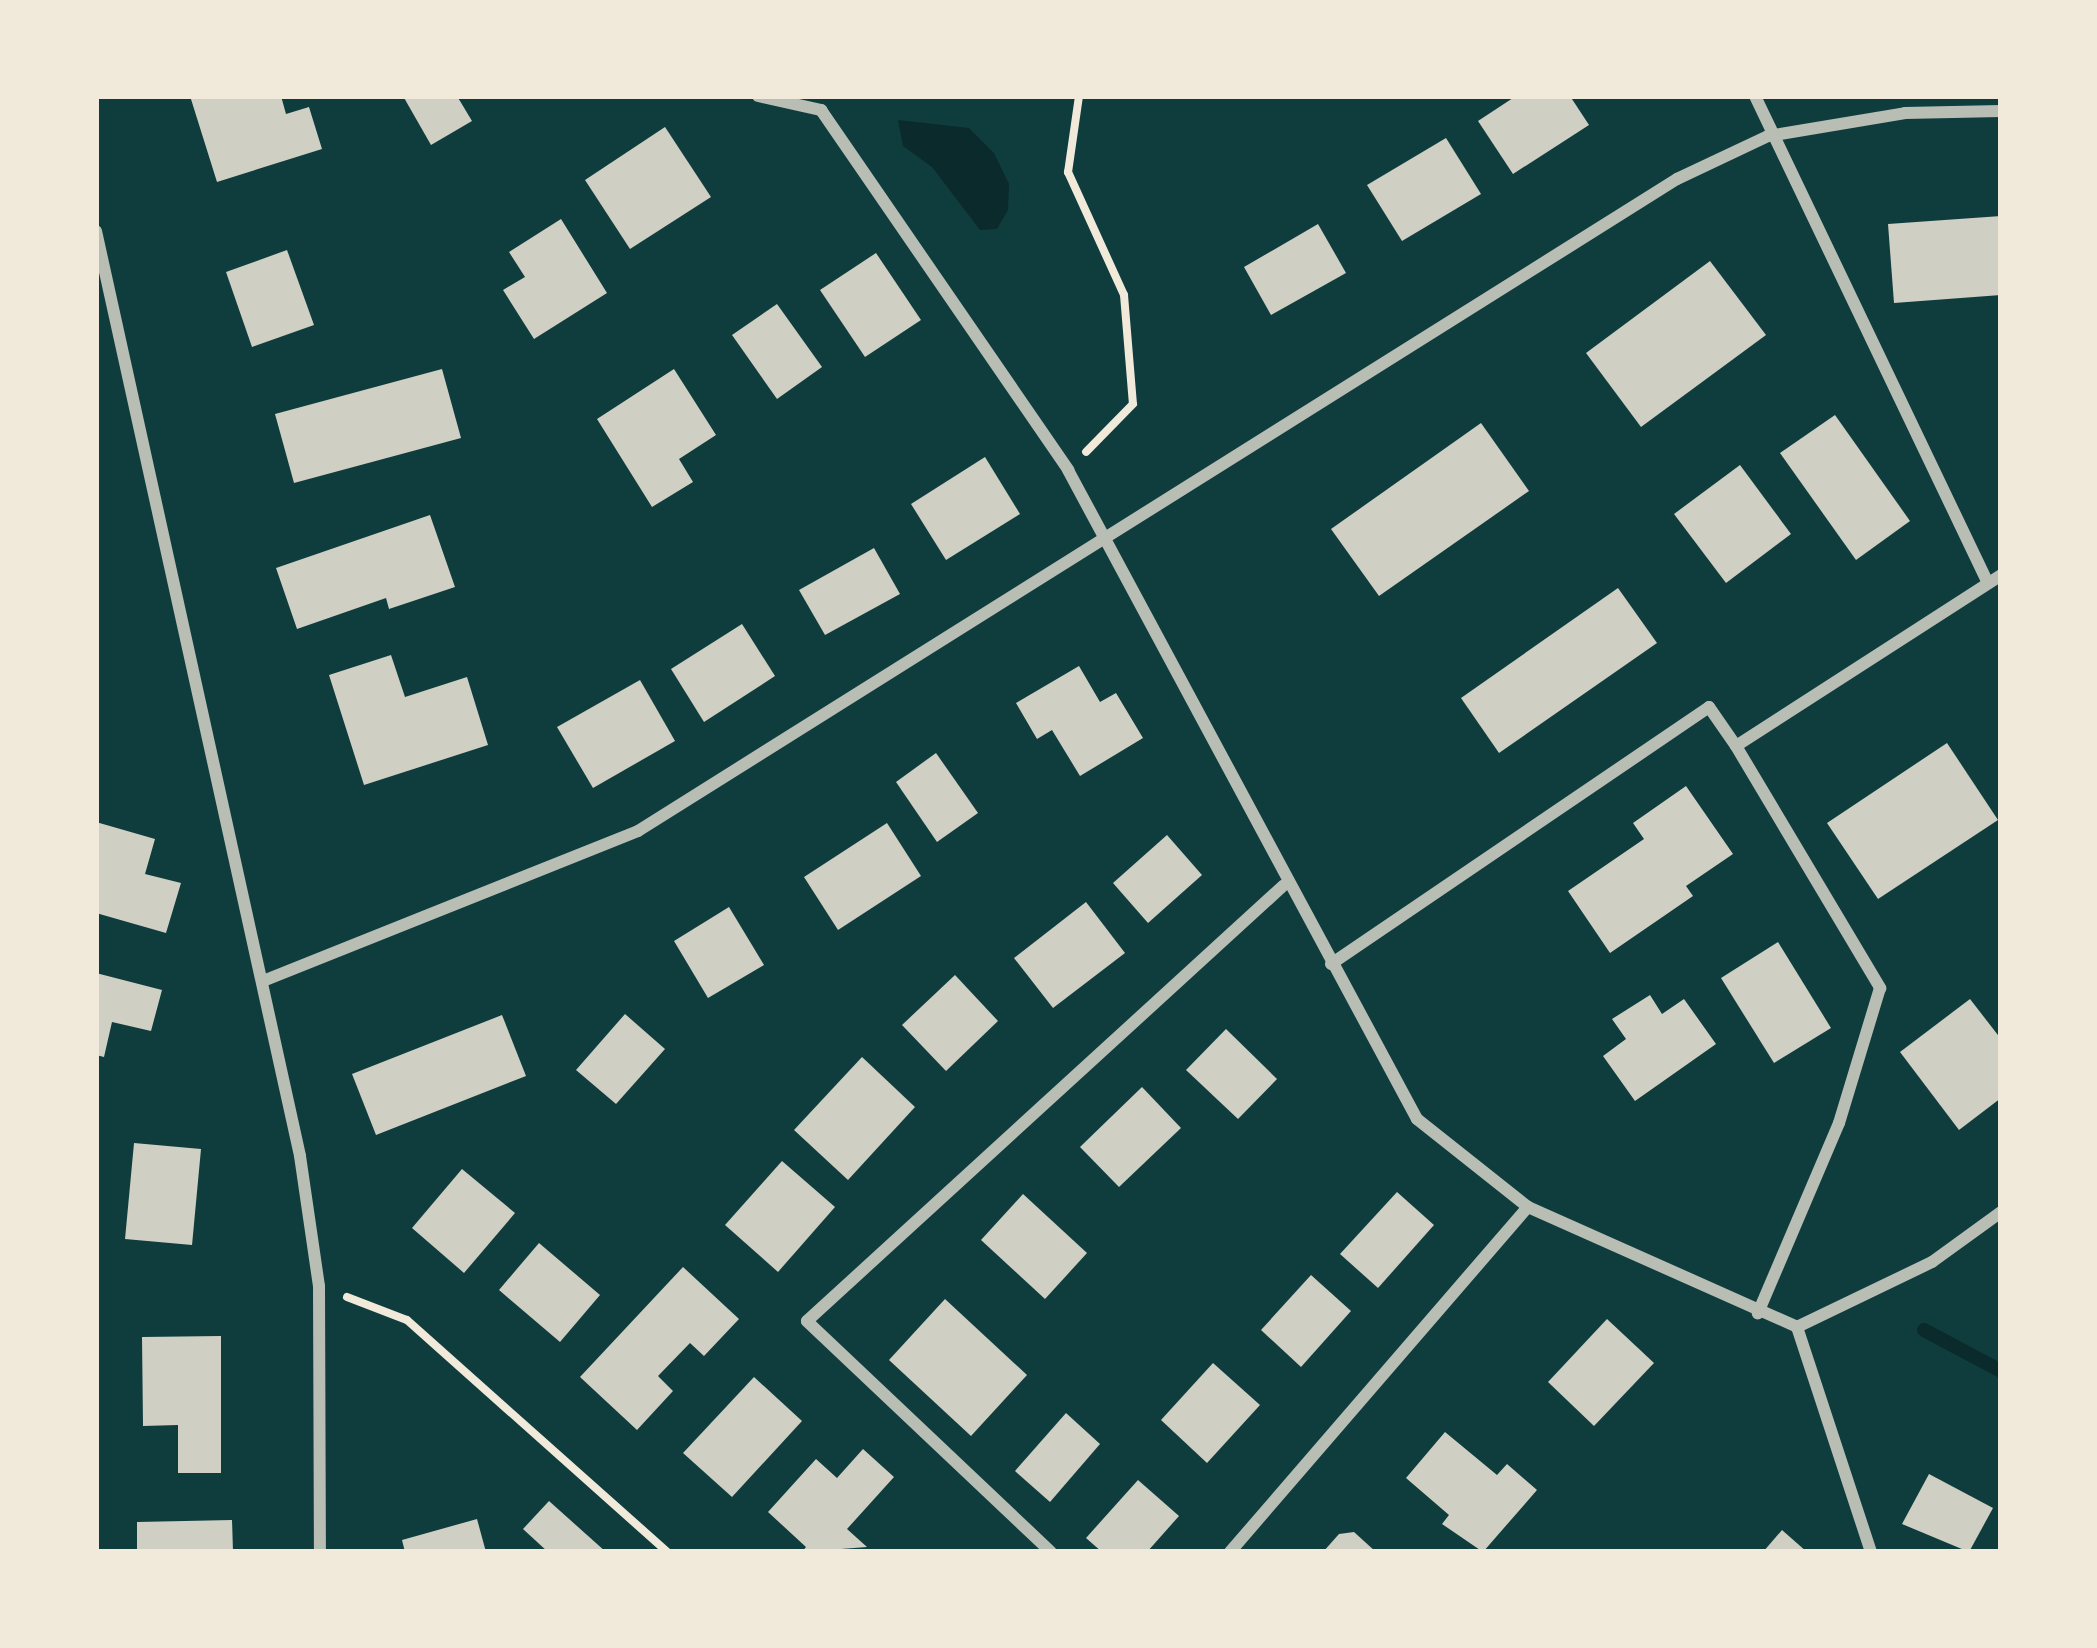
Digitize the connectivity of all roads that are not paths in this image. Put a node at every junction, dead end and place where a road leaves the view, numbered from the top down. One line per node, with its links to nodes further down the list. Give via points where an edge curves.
1 (758, 96): 6 (street, via 821,110)
2 (1755, 96): 4 (street)
3 (2001, 111): 4 (street, via 1905,113)
4 (1768, 136): 6 (street, via 1677,179); 7 (street)
5 (96, 231): 11 (street)
6 (1106, 536): 9 (street); 11 (street, via 638,831)
7 (1994, 578): 8 (street)
8 (1736, 746): 10 (street, via 1708,707); 14 (street, via 1880,988 1840,1123)
9 (1284, 885): 10 (street); 17 (street, via 807,1321)
10 (1331, 964): 12 (street, via 1417,1119)
11 (262, 981): 16 (street, via 319,1286)
12 (1528, 1207): 14 (street); 18 (street)
13 (2001, 1212): 15 (street, via 1932,1262)
14 (1758, 1313): 15 (street)
15 (1797, 1327): 19 (street)
16 (320, 1552)
17 (1051, 1552)
18 (1230, 1552)
19 (1871, 1552)

